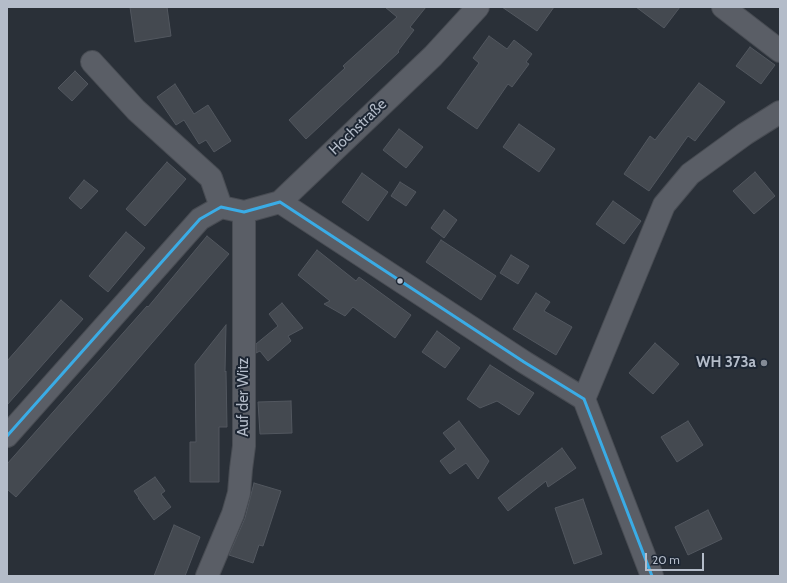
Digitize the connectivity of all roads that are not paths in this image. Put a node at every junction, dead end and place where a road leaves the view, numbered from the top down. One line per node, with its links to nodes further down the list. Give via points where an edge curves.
1 (478, 7): 6 (street, Hochstraße, via 433,56)
2 (723, 7): 3 (street)
3 (780, 51)
4 (92, 62): 7 (street, via 136,110 211,178)
5 (780, 112): 9 (street, via 690,174 664,205)
6 (280, 202): 8 (street, Hochstraße); 9 (street)
7 (221, 206): 8 (street); 10 (street, via 200,219)
8 (244, 212): 11 (street, Auf der Witz, via 244,446 239,493)
9 (584, 399): 12 (street)
10 (7, 436)
11 (207, 576)
12 (652, 576)

